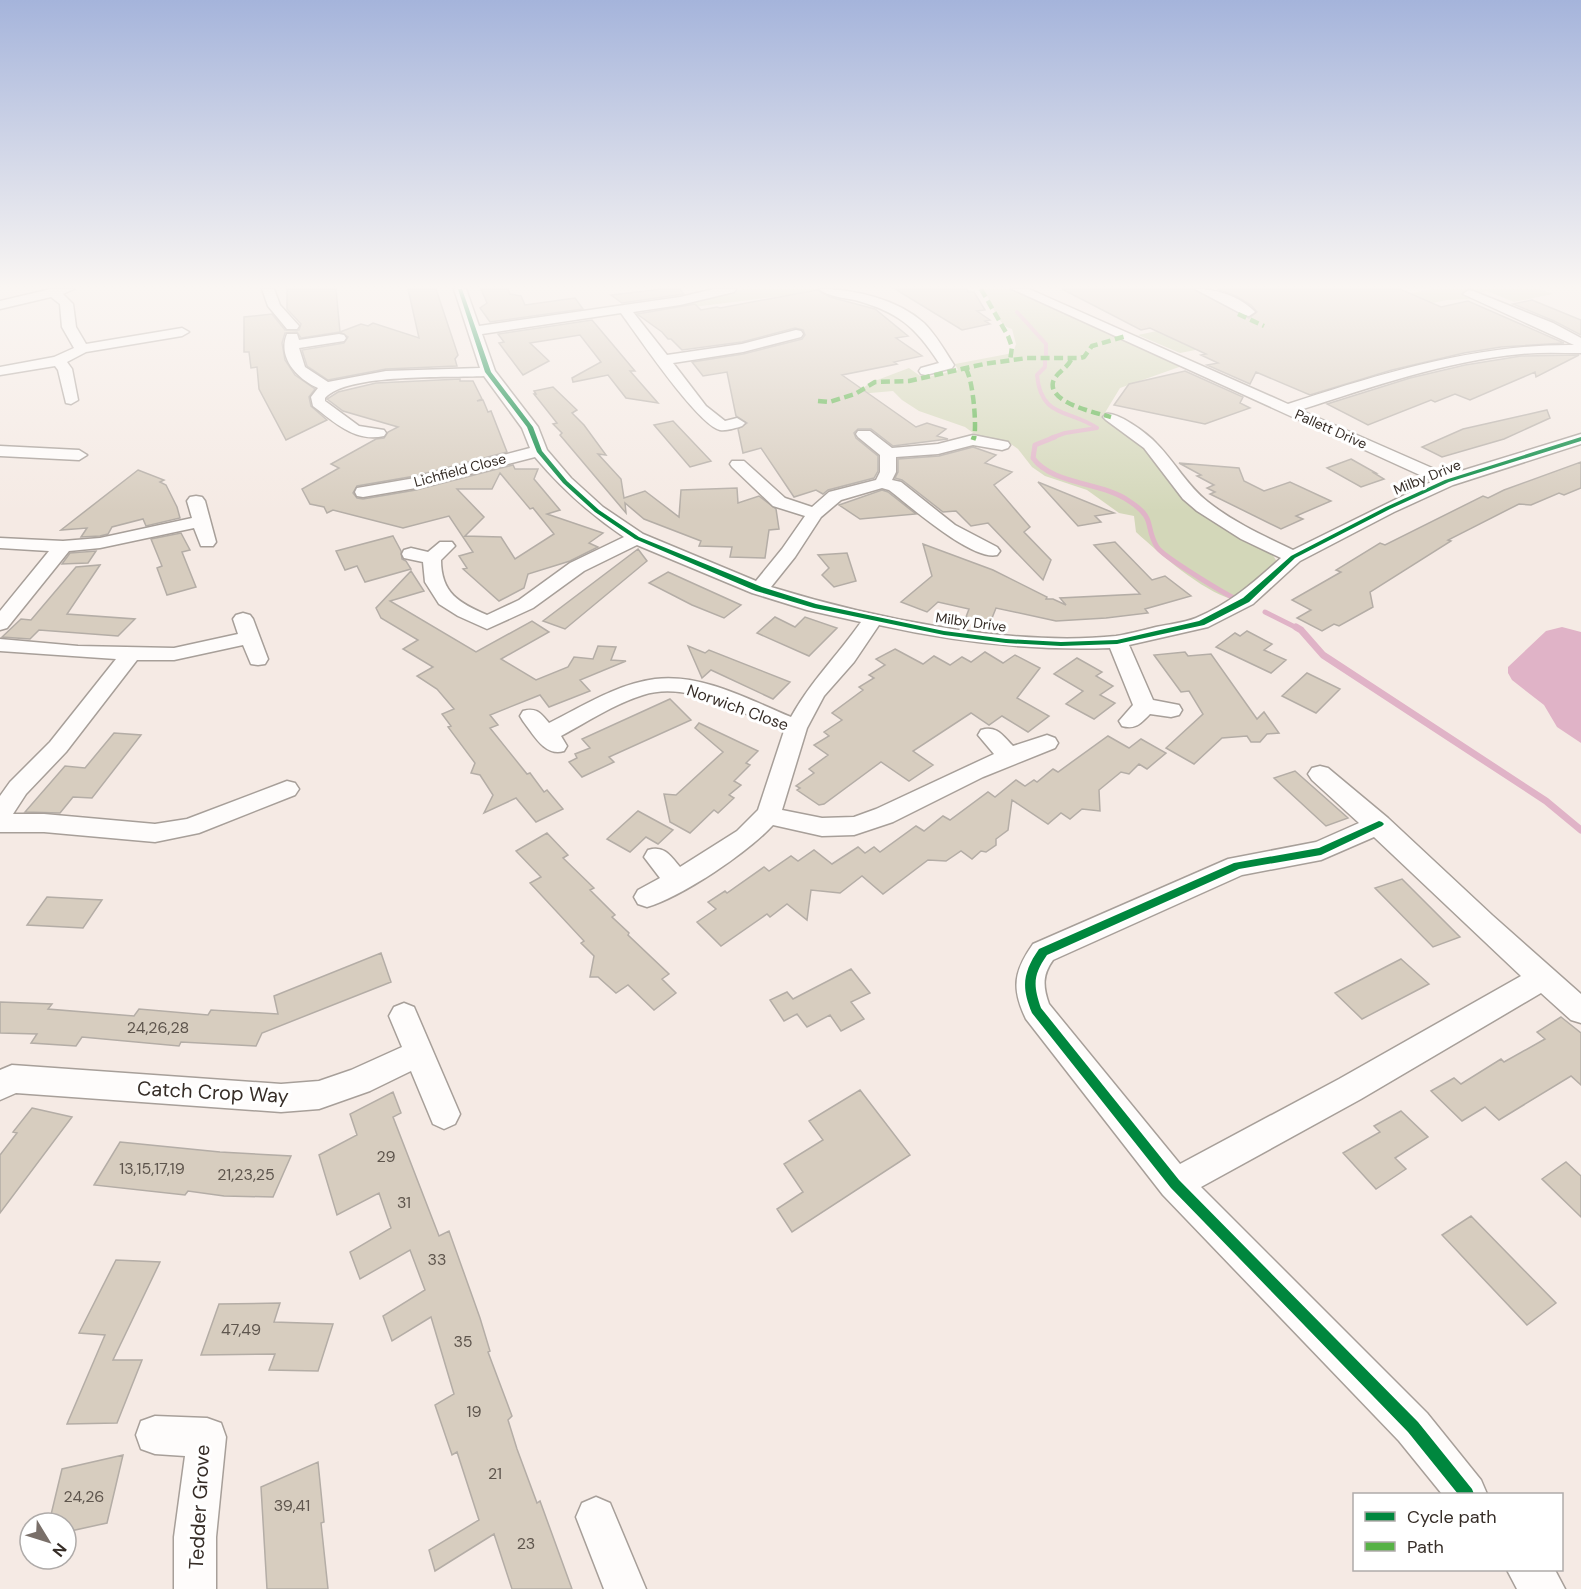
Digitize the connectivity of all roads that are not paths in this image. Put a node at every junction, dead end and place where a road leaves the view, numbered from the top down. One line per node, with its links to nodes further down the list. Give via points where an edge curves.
1 (46, 363): 9 (street)
2 (60, 363): 13 (street, via 65,369)
3 (295, 363): 12 (street, via 301,374)
4 (485, 363): 11 (street, Milby Drive)
5 (667, 363): 16 (street, via 708,415 722,426)
6 (946, 363): 10 (street)
7 (1185, 363): 14 (street, Pallett Drive)
8 (1458, 363): 14 (street, via 1369,384)
9 (0, 371)
10 (926, 371)
11 (488, 372): 12 (street, via 398,375); 22 (street, Milby Drive, via 530,427)
12 (327, 387): 18 (street, via 318,403 350,435)
13 (71, 400)
14 (1288, 409): 26 (street, Pallett Drive)
15 (1111, 417): 40 (street, via 1150,445 1203,507)
16 (737, 423)
17 (855, 431): 23 (street)
18 (378, 434)
19 (1581, 439): 26 (street, Milby Drive)
20 (1002, 445): 23 (street, via 967,435 938,449)
21 (0, 451): 24 (street)
22 (539, 451): 28 (street, Lichfield Close, via 417,483 379,483); 33 (street, Milby Drive, via 597,511)
23 (888, 453): 27 (street, via 888,472)
24 (79, 455)
25 (738, 464): 30 (street, via 779,501)
26 (1447, 481): 40 (street, Milby Drive)
27 (882, 483): 30 (street, via 835,496); 34 (street, via 895,486)
28 (363, 492)
29 (196, 501): 31 (street)
30 (816, 514): 41 (street)
31 (201, 521): 35 (street); 37 (street, via 100,543)
32 (985, 532): 34 (street)
33 (637, 538): 41 (street, Milby Drive); 43 (street, via 577,567 526,604)
34 (968, 540): 38 (street)
35 (207, 542)
36 (0, 543): 37 (street)
37 (63, 546): 44 (street)
38 (991, 551)
39 (411, 554): 43 (street, via 439,552 433,577 438,593 449,604)
40 (1293, 557): 46 (street, Milby Drive, via 1233,609 1201,622)
41 (759, 589): 42 (street, Milby Drive)
42 (873, 619): 46 (street, Milby Drive, via 1006,641); 52 (street, Norwich Close, via 848,657 815,693)
43 (487, 623): 45 (street)
44 (0, 624)
45 (467, 635)
46 (1117, 642): 50 (street, via 1138,714)
47 (0, 645): 48 (street)
48 (130, 655): 49 (street, via 174,654 212,647 247,628); 58 (street, via 58,747 18,788)
49 (258, 659)
50 (1171, 710)
51 (531, 716): 52 (street, Norwich Close, via 551,740 640,688 663,686 702,691)
52 (796, 728): 59 (street, Norwich Close)
53 (989, 735): 55 (street)
54 (1047, 743): 55 (street)
55 (1009, 756): 59 (street, via 853,827 808,824)
56 (1320, 774): 61 (street)
57 (287, 789): 60 (street, via 190,827 155,833 44,823)
58 (0, 815)
59 (768, 815): 63 (street, Norwich Close, via 746,838)
60 (0, 824)
61 (1379, 824): 65 (street); 71 (street, via 1321,851 1237,866 1043,952 1031,968 1029,990 1036,1010)
62 (657, 857): 63 (street)
63 (677, 881): 64 (street, Norwich Close)
64 (647, 897)
65 (1542, 978): 66 (street); 71 (street)
66 (1581, 1011)
67 (404, 1016): 68 (street)
68 (419, 1053): 69 (street, Catch Crop Way, via 319,1095 281,1098 12,1079); 70 (street)
69 (0, 1086)
70 (444, 1114)
71 (1176, 1184): 73 (street, via 1413,1427)
72 (155, 1435): 76 (street, Tedder Grove, via 207,1437 195,1537)
73 (1466, 1493)
74 (596, 1517): 77 (street)
75 (1530, 1571): 78 (street)
76 (195, 1589)
77 (625, 1589)
78 (1544, 1589)

